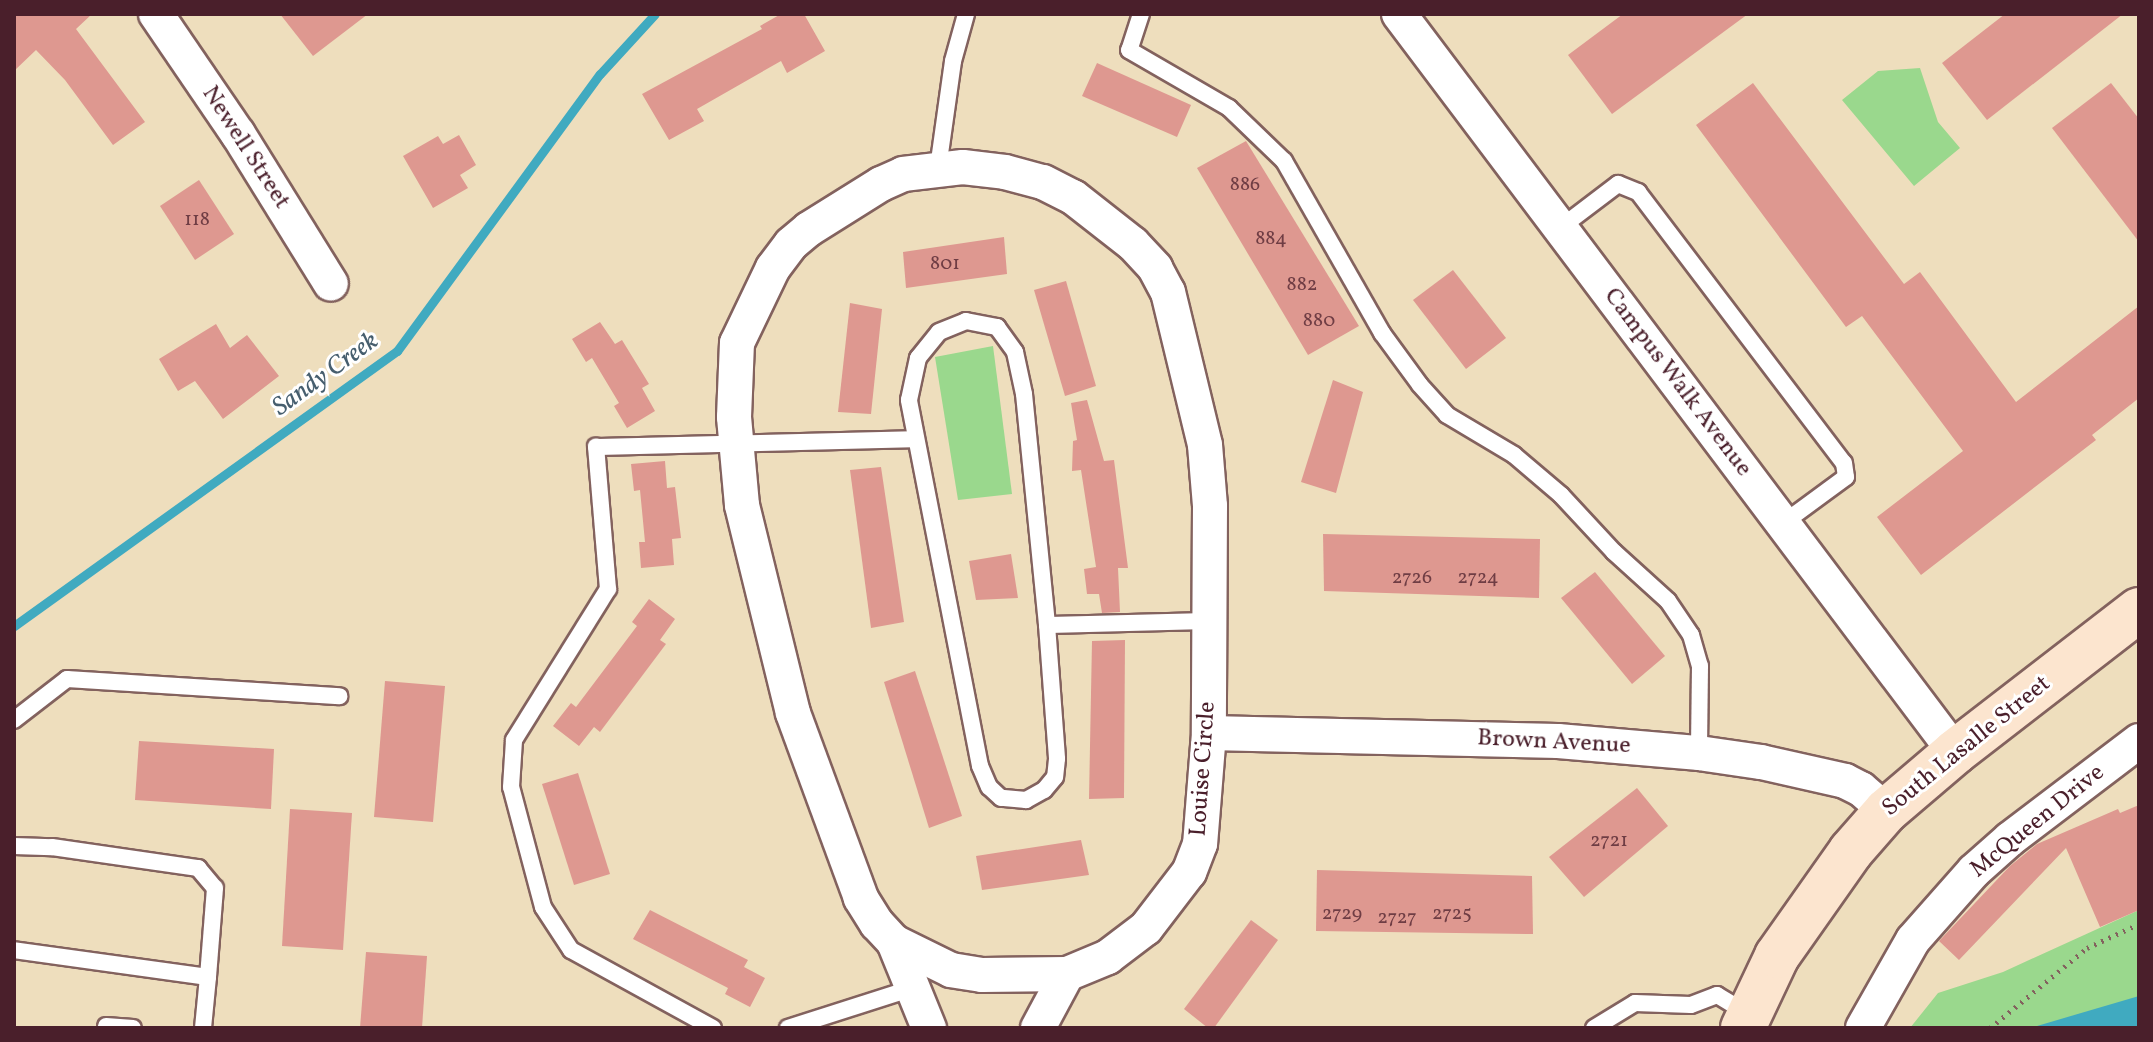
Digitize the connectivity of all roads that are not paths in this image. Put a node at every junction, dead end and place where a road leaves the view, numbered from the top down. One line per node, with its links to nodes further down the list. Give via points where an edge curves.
1 (156, 14): 7 (street, Newell Street)
2 (966, 14): 5 (lane, via 953,61)
3 (1141, 14): 19 (lane, via 1129,50 1229,108 1284,161 1367,307 1420,385 1447,415 1514,455 1561,495 1668,601 1691,635 1700,666)
4 (1399, 14): 6 (street, Campus Walk Avenue)
5 (938, 168): 9 (street, Louise Circle, via 881,184 809,229 779,261 737,343); 12 (street, Louise Circle, via 1005,172 1043,182 1101,216 1155,268 1168,292 1205,445)
6 (1560, 228): 10 (street, Campus Walk Avenue); 10 (lane, via 1618,184 1638,192 1844,463 1846,477)
7 (331, 284)
8 (914, 439): 9 (lane); 13 (lane, via 909,400 918,358 939,332 966,321 997,327 1015,352 1024,394); 13 (lane, via 980,766 1001,798 1026,800 1055,777)
9 (737, 441): 22 (street, Louise Circle, via 749,543 793,713 861,898); 31 (lane, via 596,447 608,589 514,740 511,787 543,907 571,950)
10 (1782, 524): 18 (street, Campus Walk Avenue)
11 (2139, 610): 18 (street, South Lasalle Street)
12 (1209, 621): 13 (lane); 16 (street, Louise Circle)
13 (1047, 625)
14 (339, 696): 15 (lane, via 67,679)
15 (14, 720)
16 (1209, 733): 19 (street, Brown Avenue, via 1558,741); 24 (street, Louise Circle, via 1200,844 1189,872 1146,928 1108,957)
17 (2139, 741): 36 (street, McQueen Drive, via 1974,871 1913,940)
18 (1955, 752): 20 (street, South Lasalle Street)
19 (1699, 753): 20 (street, Brown Avenue, via 1845,781)
20 (1886, 811): 27 (street, South Lasalle Street, via 1777,956)
21 (14, 846): 25 (lane, via 198,868 215,888)
22 (894, 942): 24 (street, Louise Circle, via 951,970); 26 (street)
23 (14, 950): 25 (lane)
24 (1067, 974): 34 (street)
25 (208, 977): 30 (lane)
26 (913, 988): 32 (lane); 33 (street)
27 (1746, 1021): 35 (lane, via 1717,995 1691,1005 1635,1003)
28 (106, 1026): 29 (lane)
29 (133, 1028)
30 (203, 1028)
31 (713, 1028)
32 (788, 1028)
33 (929, 1028)
34 (1038, 1028)
35 (1594, 1028)
36 (1863, 1028)

